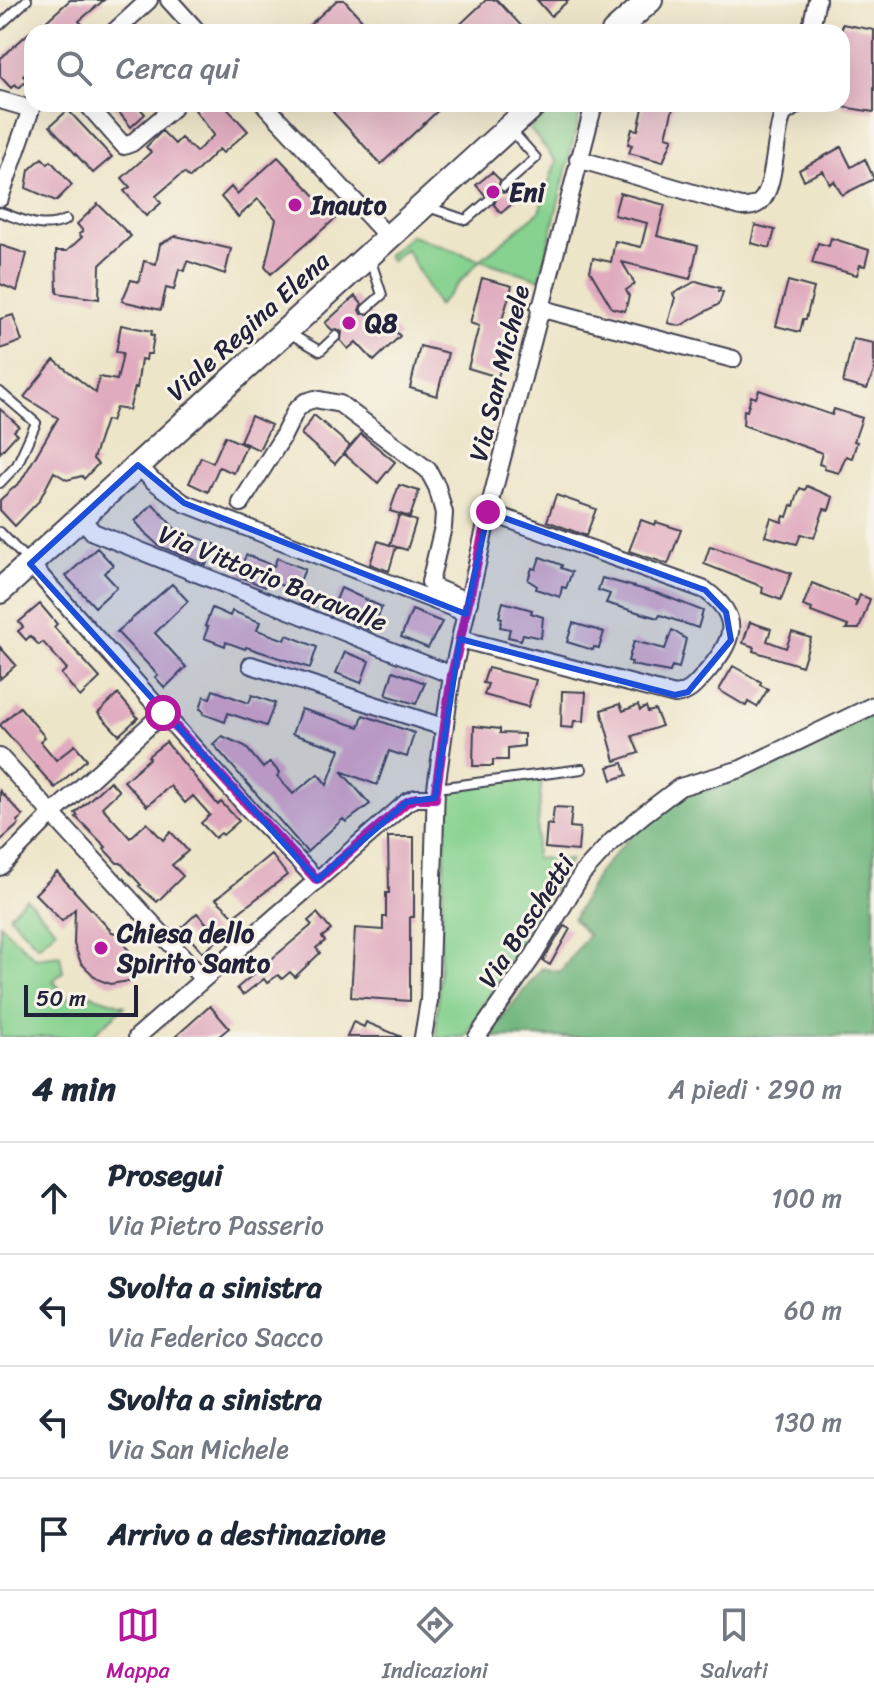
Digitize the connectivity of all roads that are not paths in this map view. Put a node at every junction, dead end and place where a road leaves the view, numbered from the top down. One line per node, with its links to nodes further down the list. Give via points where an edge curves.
1 (27, 0): 10 (lane)
2 (149, 0): 6 (street)
3 (169, 0): 7 (street)
4 (817, 0): 9 (street)
5 (639, 4): 8 (main road)
6 (123, 24)
7 (191, 24)
8 (621, 24)
9 (812, 24)
10 (0, 25)
11 (0, 100): 12 (street)
12 (24, 104)
13 (32, 112): 23 (street)
14 (94, 112): 15 (street, via 124,146)
15 (168, 112)
16 (271, 112): 28 (street)
17 (526, 112): 20 (main road, Viale Regina Elena)
18 (592, 112): 21 (street, Via San Michele)
19 (786, 112): 21 (street, via 768,188 751,207)
20 (509, 128): 22 (lane, via 536,158); 25 (main road, Viale Regina Elena)
21 (578, 159): 30 (street, Via San Michele)
22 (504, 186)
23 (0, 198)
24 (489, 200): 25 (lane, via 466,220)
25 (423, 205): 28 (main road, Viale Regina Elena)
26 (0, 212): 27 (lane, via 44,226)
27 (66, 220)
28 (388, 237): 29 (main road, Viale Regina Elena)
29 (368, 255): 31 (lane, via 382,295); 32 (main road, Viale Regina Elena)
30 (539, 308): 34 (street); 39 (street, Via San Michele)
31 (366, 309)
32 (285, 331): 33 (lane, via 320,351); 36 (main road, Viale Regina Elena)
33 (336, 336)
34 (733, 359)
35 (0, 392): 37 (lane, via 36,423 17,465)
36 (138, 465): 40 (main road, Viale Regina Elena); 44 (street, via 184,503)
37 (0, 483)
38 (241, 503): 44 (street, via 296,410 315,399 340,404 428,470 444,513 430,582)
39 (488, 512): 44 (street, Via San Michele); 45 (street, via 705,590 720,600 731,640 688,692 675,695)
40 (87, 525): 42 (main road, Viale Regina Elena); 47 (street, Via Vittorio Baravalle)
41 (0, 532): 42 (lane)
42 (30, 564): 43 (main road, Viale Regina Elena); 49 (street)
43 (0, 591)
44 (467, 608): 45 (street, Via San Michele)
45 (460, 639): 47 (street, Via San Michele)
46 (251, 665): 50 (street)
47 (452, 675): 50 (street, Via San Michele)
48 (874, 705): 60 (street, Via Boschetti, via 741,769 680,787 643,815 582,874)
49 (163, 713): 54 (street); 56 (street)
50 (443, 727): 53 (street, Via San Michele)
51 (0, 757): 54 (street)
52 (582, 769): 53 (lane)
53 (436, 793): 56 (street, via 407,802); 59 (street, Via San Michele, via 430,985)
54 (52, 814): 55 (street); 57 (street)
55 (0, 867)
56 (317, 880): 57 (street)
57 (203, 979): 58 (street)
58 (137, 1037)
59 (423, 1037)
60 (477, 1037)

